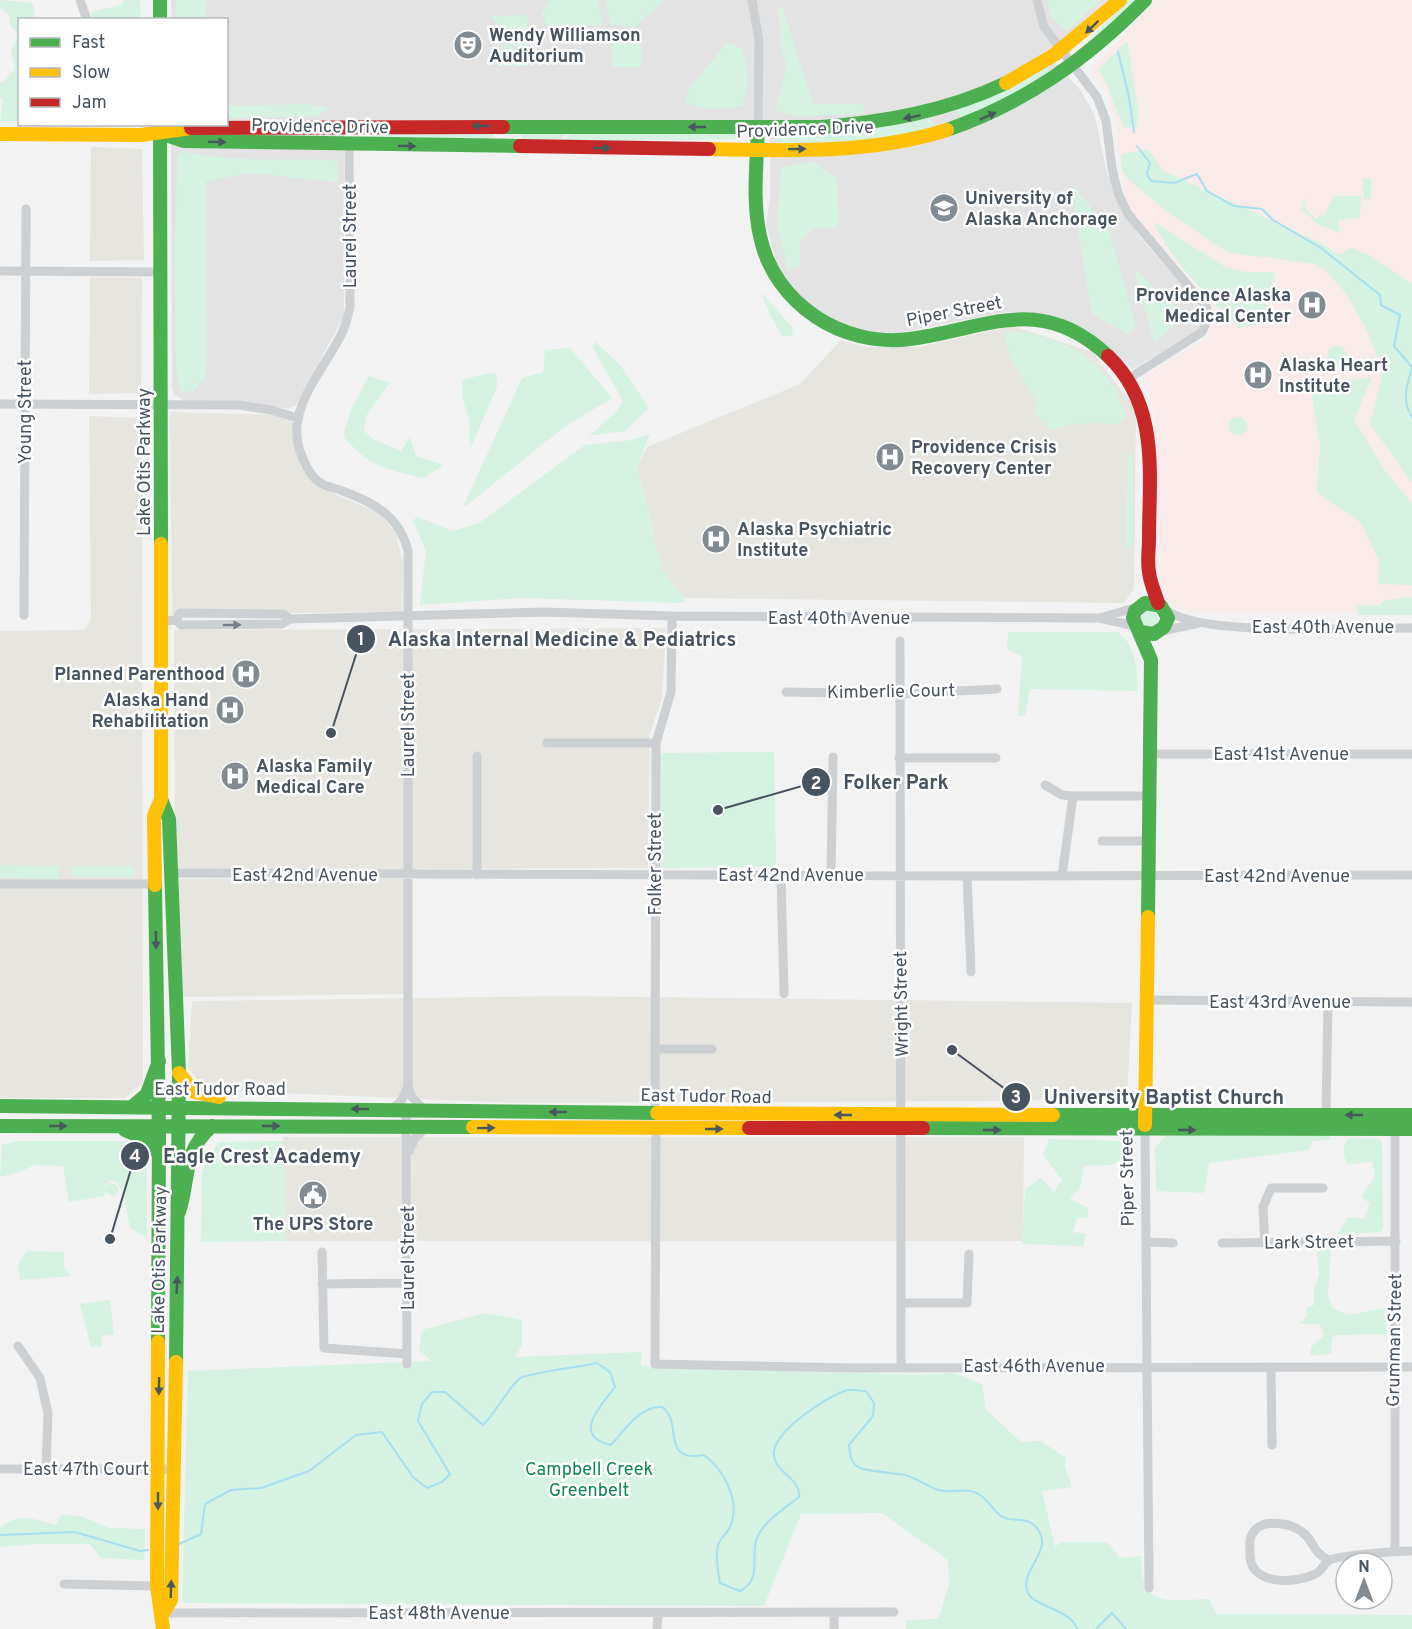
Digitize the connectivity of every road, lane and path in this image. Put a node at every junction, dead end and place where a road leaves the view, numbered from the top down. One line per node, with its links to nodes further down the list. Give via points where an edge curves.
1 (80, 0): 7 (street)
2 (160, 0): 8 (main road)
3 (752, 0): 13 (street, via 759,41)
4 (1037, 0): 9 (street, via 1044,27)
5 (1120, 0): 9 (main road, Providence Drive, one-way to 9)
6 (1144, 0): 10 (main road, Providence Drive, via 1108,39)
7 (86, 18)
8 (160, 18)
9 (1061, 52): 10 (street); 13 (main road, Providence Drive, one-way to 13, via 977,98 914,117 855,125)
10 (1072, 68): 18 (main road, Providence Drive, one-way to 10, via 865,146 942,132 1013,104); 23 (street, via 1097,98 1106,121 1112,168 1128,214 1204,303 1208,314 1202,332)
11 (507, 126): 12 (main road, Providence Drive, one-way to 12); 13 (main road, Providence Drive, one-way to 11); 17 (main road)
12 (392, 127): 14 (main road, Providence Drive); 16 (main road, via 357,133)
13 (759, 127): 18 (main road, Piper Street)
14 (160, 129): 15 (main road, via 141,135); 16 (main road, Providence Drive, one-way to 16, via 184,141); 22 (main road, Lake Otis Parkway)
15 (0, 134)
16 (349, 145): 17 (main road, Providence Drive, one-way to 17); 27 (street, Laurel Street, via 350,307 343,332)
17 (508, 147): 18 (main road, Providence Drive, one-way to 18)
18 (758, 149): 23 (main road, Piper Street, via 760,237 770,266 783,286 813,317 836,329 875,340 902,340 1003,318 1035,319 1084,336 1109,356)
19 (26, 209): 21 (street, Young Street)
20 (0, 271): 21 (street)
21 (26, 271): 22 (street); 25 (street, Young Street)
22 (161, 272): 26 (main road, Lake Otis Parkway)
23 (1128, 379): 28 (main road, Piper Street, via 1144,410 1149,448)
24 (0, 404): 25 (street)
25 (24, 405): 26 (street); 31 (street, Young Street)
26 (161, 406): 27 (street, via 239,405); 35 (main road, Lake Otis Parkway)
27 (298, 418): 33 (street, Laurel Street, via 298,445 303,460 319,482 383,509 396,522 408,551)
28 (1150, 577): 29 (main road, Piper Street); 30 (main road, Piper Street)
29 (1139, 606): 30 (main road, via 1149,601); 34 (street, East 40th Avenue); 38 (main road, Piper Street, via 1133,618)
30 (1161, 606): 36 (street, East 40th Avenue); 39 (main road, Piper Street, via 1168,618)
31 (24, 615)
32 (672, 616): 33 (street, East 40th Avenue, via 544,612); 34 (street, East 40th Avenue); 46 (street, Folker Street, via 671,692)
33 (407, 617): 35 (street, East 40th Avenue, via 290,619 282,624 181,625); 62 (street, Laurel Street)
34 (1099, 618): 38 (street, East 40th Avenue)
35 (169, 621): 56 (main road, Lake Otis Parkway)
36 (1199, 623): 37 (street, East 40th Avenue, via 1288,630); 39 (street, East 40th Avenue)
37 (1412, 628)
38 (1138, 629): 39 (main road, via 1149,635); 41 (main road, Piper Street)
39 (1160, 632): 41 (main road, Piper Street)
40 (900, 641): 44 (street, Wright Street)
41 (1151, 660): 47 (main road, Piper Street)
42 (996, 689): 44 (street, Kimberlie Court)
43 (786, 692): 44 (street, Kimberlie Court)
44 (900, 694): 51 (street, Wright Street)
45 (547, 743): 46 (street)
46 (656, 743): 64 (street, Folker Street)
47 (1151, 754): 48 (street, East 41st Avenue); 55 (main road, Piper Street)
48 (1412, 754)
49 (477, 756): 63 (street)
50 (833, 757): 65 (street)
51 (898, 758): 52 (street); 61 (street, Wright Street)
52 (996, 758)
53 (1045, 785): 54 (street, via 1062,795)
54 (1073, 796): 55 (street); 69 (street)
55 (1151, 796): 58 (main road, Piper Street)
56 (161, 800): 57 (main road, Lake Otis Parkway); 60 (main road, Lake Otis Parkway, via 169,819)
57 (154, 816): 60 (main road, via 160,831 162,861); 72 (main road, Lake Otis Parkway)
58 (1150, 841): 59 (street); 70 (main road, Piper Street)
59 (1102, 842)
60 (170, 873): 62 (street, East 42nd Avenue); 73 (main road, Lake Otis Parkway)
61 (899, 874): 65 (street, East 42nd Avenue); 68 (street, East 42nd Avenue); 95 (street, Wright Street)
62 (409, 875): 63 (street, East 42nd Avenue); 83 (street, Laurel Street)
63 (477, 875): 64 (street, East 42nd Avenue)
64 (654, 875): 67 (street, East 42nd Avenue); 79 (street, Folker Street)
65 (831, 875): 67 (street, East 42nd Avenue)
66 (1412, 875): 70 (street, East 42nd Avenue)
67 (781, 876): 75 (street)
68 (967, 876): 69 (street, East 42nd Avenue); 74 (street)
69 (1062, 876): 70 (street, East 42nd Avenue)
70 (1150, 876): 76 (main road, Piper Street)
71 (0, 884): 72 (street)
72 (155, 884): 73 (main road, via 163,891); 81 (main road, Lake Otis Parkway, one-way to 81)
73 (172, 931): 82 (main road, Lake Otis Parkway)
74 (971, 972)
75 (784, 994)
76 (1149, 1000): 77 (street, East 43rd Avenue); 93 (main road, Piper Street)
77 (1328, 1002): 78 (street, East 43rd Avenue); 96 (street)
78 (1412, 1002)
79 (655, 1049): 80 (street); 92 (street, Folker Street)
80 (712, 1049)
81 (159, 1061): 85 (main road, via 147,1094); 86 (main road, Lake Otis Parkway)
82 (178, 1073): 87 (main road, Lake Otis Parkway); 88 (main road, via 188,1090 197,1095 238,1098)
83 (408, 1086): 89 (street, via 402,1100); 91 (street)
84 (0, 1106): 85 (main road, East Tudor Road)
85 (134, 1106): 86 (main road, East Tudor Road)
86 (159, 1106): 87 (main road, East Tudor Road); 100 (main road, Lake Otis Parkway)
87 (178, 1106): 88 (main road, East Tudor Road); 101 (main road, Lake Otis Parkway)
88 (272, 1107): 89 (main road, East Tudor Road, one-way to 88)
89 (392, 1109): 90 (main road, East Tudor Road)
90 (406, 1110): 91 (main road, East Tudor Road); 103 (street, Laurel Street)
91 (424, 1110): 92 (main road, East Tudor Road, one-way to 91)
92 (655, 1113): 94 (main road, East Tudor Road); 106 (main road, via 645,1121 623,1123)
93 (1145, 1113): 95 (main road, East Tudor Road); 96 (main road, East Tudor Road); 110 (main road, Piper Street)
94 (698, 1114): 95 (main road, East Tudor Road, one-way to 94); 107 (main road, via 693,1120 661,1122)
95 (902, 1114): 108 (street, Wright Street)
96 (1326, 1115): 97 (main road, East Tudor Road, one-way to 96)
97 (1412, 1115)
98 (0, 1126): 99 (main road, East Tudor Road, one-way to 99)
99 (111, 1126): 100 (main road, East Tudor Road); 112 (main road, via 147,1138)
100 (159, 1126): 101 (main road, East Tudor Road); 112 (main road, Lake Otis Parkway)
101 (178, 1126): 102 (main road, East Tudor Road); 114 (main road, Lake Otis Parkway)
102 (212, 1126): 103 (main road, East Tudor Road, one-way to 103); 114 (main road, via 192,1146)
103 (406, 1127): 104 (main road, East Tudor Road); 111 (street, Laurel Street)
104 (427, 1128): 106 (main road, East Tudor Road, one-way to 106); 111 (street, via 415,1138)
105 (1395, 1128): 109 (main road, East Tudor Road); 110 (main road, East Tudor Road, one-way to 105); 115 (street, Grumman Street)
106 (618, 1129): 107 (main road, East Tudor Road)
107 (656, 1129): 108 (main road, East Tudor Road, one-way to 108); 126 (street, East 46th Avenue, via 655,1364)
108 (901, 1129): 110 (main road, East Tudor Road, one-way to 110); 124 (street, Wright Street)
109 (1412, 1129)
110 (1145, 1130): 116 (street, Piper Street)
111 (409, 1152): 122 (street, Laurel Street)
112 (159, 1155): 134 (main road, Lake Otis Parkway, one-way to 134)
113 (1323, 1188): 119 (street, via 1272,1188 1263,1207)
114 (179, 1212): 135 (main road, Lake Otis Parkway, one-way to 114)
115 (1396, 1241): 119 (street, Lark Street); 129 (street, Grumman Street)
116 (1146, 1242): 117 (street); 127 (street, Piper Street)
117 (1173, 1242)
118 (1222, 1243): 119 (street, Lark Street)
119 (1265, 1243)
120 (321, 1252): 123 (street)
121 (969, 1254): 124 (street, via 967,1303)
122 (408, 1283): 123 (street); 123 (street, Laurel Street, via 407,1359 324,1348)
123 (322, 1284)
124 (901, 1303): 126 (street, Wright Street)
125 (18, 1346): 133 (street, via 40,1378 48,1413)
126 (901, 1366): 127 (street, East 46th Avenue)
127 (1147, 1366): 128 (street, East 46th Avenue); 141 (street, Piper Street)
128 (1272, 1367): 129 (street, East 46th Avenue); 131 (street)
129 (1393, 1367): 130 (street, East 46th Avenue); 136 (street, Grumman Street)
130 (1412, 1367)
131 (1272, 1445)
132 (0, 1469): 133 (street, East 47th Court)
133 (46, 1469): 134 (street, East 47th Court)
134 (158, 1469): 135 (street, East 47th Court); 140 (main road, Lake Otis Parkway, one-way to 140)
135 (173, 1469): 143 (main road, Lake Otis Parkway, one-way to 135, via 171,1600)
136 (1395, 1551): 137 (street); 138 (street)
137 (1412, 1551)
138 (1329, 1560): 138 (street, via 1317,1573 1304,1577 1257,1575 1250,1562 1251,1534 1267,1524 1290,1526 1307,1537 1316,1554)
139 (64, 1584): 140 (street)
140 (157, 1586): 143 (main road, Lake Otis Parkway)
141 (1149, 1588)
142 (894, 1612): 145 (street, East 48th Avenue)
143 (163, 1613): 144 (street, East 48th Avenue); 146 (main road, Lake Otis Parkway)
144 (657, 1614): 145 (street, East 48th Avenue); 147 (street)
145 (834, 1614): 148 (street)
146 (163, 1629)
147 (657, 1629)
148 (834, 1629)

